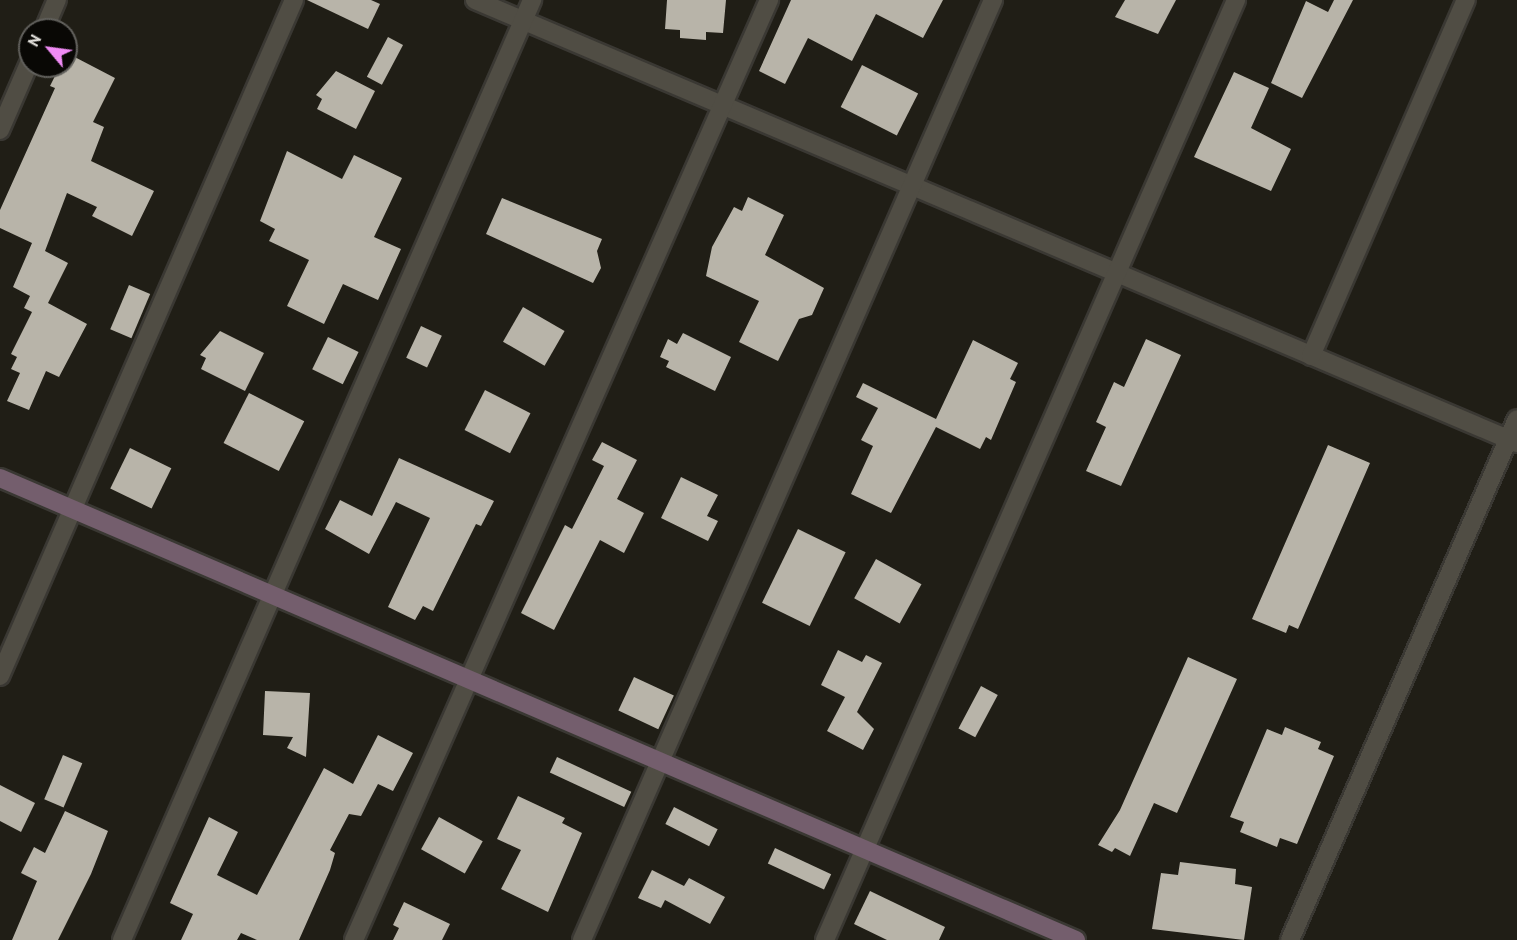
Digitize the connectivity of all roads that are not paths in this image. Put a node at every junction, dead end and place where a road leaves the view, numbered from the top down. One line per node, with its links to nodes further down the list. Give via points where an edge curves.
1 (57, 0): 9 (street)
2 (294, 0): 20 (street)
3 (475, 0): 10 (street)
4 (532, 0): 10 (street)
5 (769, 0): 12 (street)
6 (993, 0): 14 (street)
7 (1236, 0): 15 (street)
8 (1466, 0): 16 (street)
9 (49, 18)
10 (523, 21): 12 (street); 21 (street)
11 (23, 78): 13 (street)
12 (722, 108): 14 (street); 23 (street)
13 (0, 130)
14 (911, 188): 15 (street); 24 (street)
15 (1115, 274): 16 (street); 25 (street)
16 (1311, 356): 18 (street)
17 (1517, 419): 18 (street)
18 (1513, 441): 32 (street)
19 (0, 478): 20 (main road)
20 (73, 509): 21 (main road); 22 (street)
21 (273, 594): 23 (main road); 27 (street)
22 (0, 676)
23 (470, 679): 24 (main road); 28 (street)
24 (660, 760): 25 (main road); 29 (street)
25 (865, 849): 26 (main road); 30 (street)
26 (1057, 936): 31 (main road)
27 (122, 940)
28 (354, 940)
29 (582, 940)
30 (825, 940)
31 (1076, 940)
32 (1290, 940)

